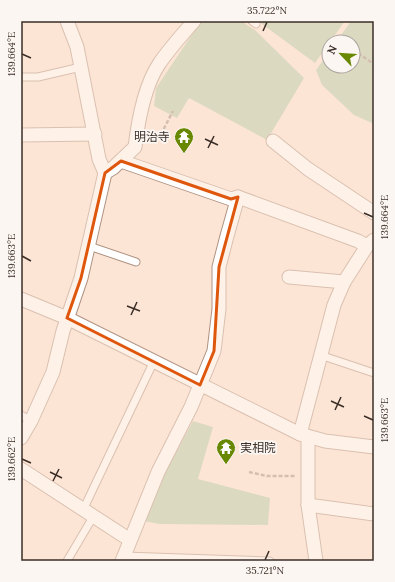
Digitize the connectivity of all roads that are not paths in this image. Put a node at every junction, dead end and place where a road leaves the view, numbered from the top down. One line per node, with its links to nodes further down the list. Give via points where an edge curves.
1 (68, 21): 3 (street)
2 (194, 21): 8 (street, via 158,64 147,86 135,147)
3 (81, 67): 4 (lane, via 38,77); 5 (street)
4 (21, 77)
5 (95, 134): 6 (street); 9 (street, via 99,159)
6 (21, 135)
7 (273, 141): 11 (street, via 308,169)
8 (121, 161): 9 (street); 10 (street, via 231,198)
9 (106, 173): 13 (street)
10 (238, 197): 12 (street); 22 (street, via 220,267 214,351)
11 (374, 213)
12 (372, 245): 16 (street)
13 (90, 246): 14 (lane); 18 (street)
14 (136, 262)
15 (289, 277): 16 (street)
16 (344, 282): 19 (street, via 334,305)
17 (21, 299): 18 (street)
18 (67, 318): 20 (street); 23 (street, via 53,372)
19 (320, 355): 21 (lane); 24 (street)
20 (154, 361): 22 (street); 29 (lane)
21 (374, 373)
22 (200, 385): 24 (street); 31 (street, via 192,407 158,472)
23 (26, 418): 25 (street)
24 (304, 435): 26 (street, via 325,441); 28 (street)
25 (21, 438)
26 (374, 447)
27 (21, 469): 29 (street)
28 (308, 505): 30 (street); 35 (street)
29 (88, 513): 31 (street); 33 (lane)
30 (374, 514)
31 (130, 540): 32 (street)
32 (123, 558): 34 (lane)
33 (67, 561)
34 (270, 561)
35 (316, 561)

